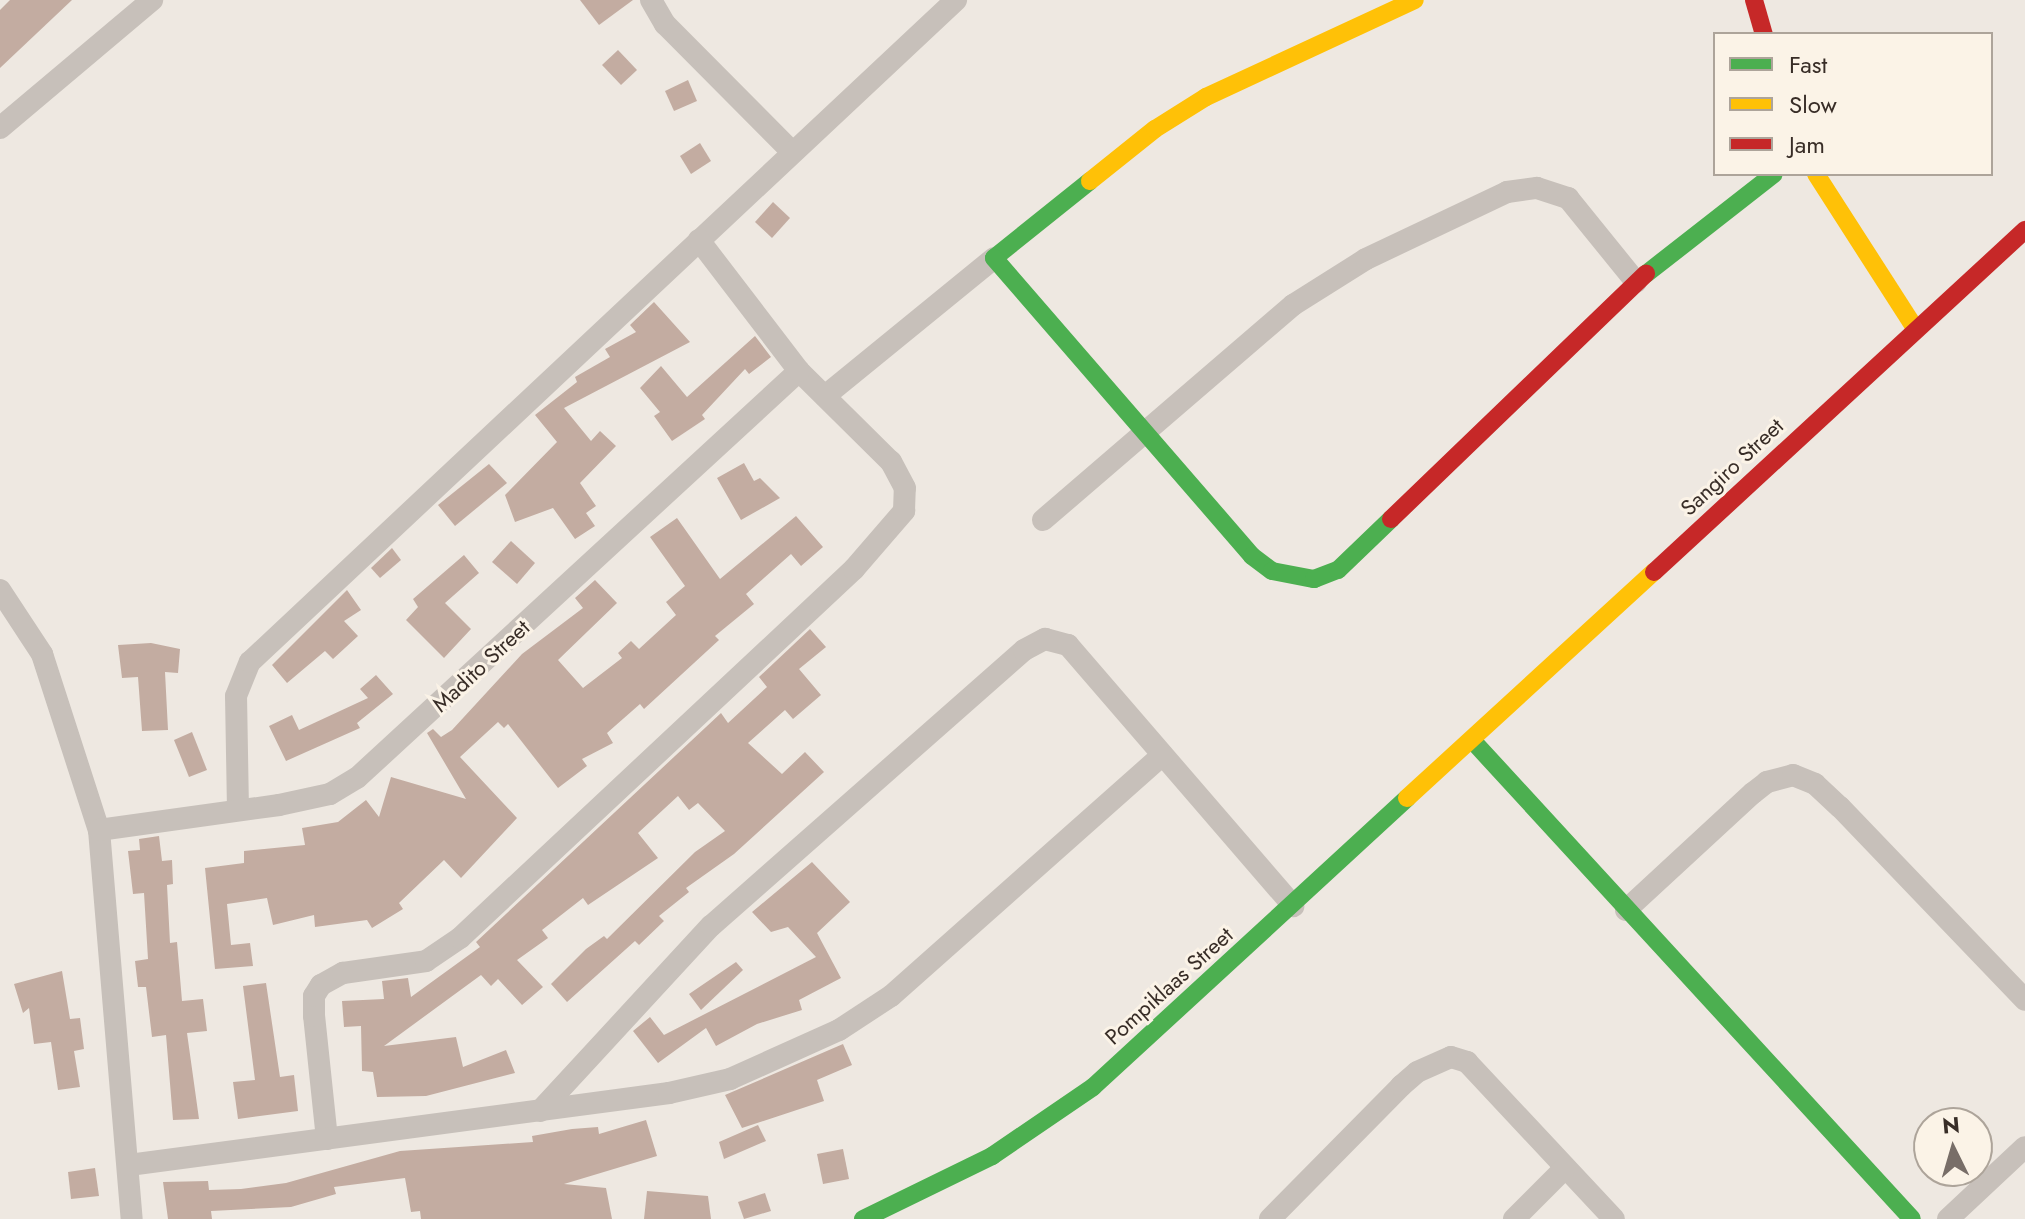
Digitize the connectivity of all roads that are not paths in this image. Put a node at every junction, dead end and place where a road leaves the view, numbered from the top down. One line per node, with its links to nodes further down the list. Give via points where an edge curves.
1 (152, 0): 7 (street)
2 (651, 0): 8 (street, via 665,24)
3 (956, 0): 8 (street)
4 (1415, 0): 13 (street, via 1206,97 1155,129)
5 (1754, 0): 6 (street)
6 (1763, 32)
7 (0, 128)
8 (791, 151): 12 (street)
9 (1771, 176): 14 (street)
10 (1817, 176): 15 (street)
11 (2025, 230): 15 (street, Sangiro Street)
12 (699, 240): 16 (street); 23 (street, via 250,662 236,696)
13 (994, 258): 17 (street); 18 (street)
14 (1636, 282): 18 (street, via 1568,198 1537,188 1507,192 1331,278); 18 (street, via 1362,549 1338,570 1314,579 1293,579 1252,556)
15 (1916, 330): 21 (street, Sangiro Street)
16 (799, 371): 17 (street); 23 (street, Madito Street, via 357,778 330,794)
17 (825, 396): 29 (street, via 891,462 905,488 904,511 854,569 460,938 426,961 343,973 321,985 314,996 314,1016)
18 (1144, 430): 19 (street)
19 (1043, 520)
20 (0, 590): 24 (street, via 42,654)
21 (1472, 740): 25 (street, Pompiklaas Street); 26 (street)
22 (1162, 755): 25 (street); 28 (street, via 914,977 839,1030 719,1082); 28 (street, via 1068,645 1053,638 1033,644 711,926)
23 (238, 810): 24 (street, Madito Street)
24 (99, 830): 31 (street)
25 (1293, 906): 34 (street, Pompiklaas Street, via 1093,1087 1043,1124 992,1156)
26 (1626, 910): 27 (street, via 1753,793 1767,782 1793,775 1815,784 1840,807); 38 (street)
27 (2025, 1000)
28 (540, 1111): 29 (street)
29 (327, 1139): 31 (street)
30 (2025, 1147): 39 (street)
31 (129, 1165): 33 (street)
32 (1564, 1169): 35 (street, via 1467,1062 1451,1057 1425,1067 1401,1086); 36 (street); 37 (street)
33 (132, 1219)
34 (863, 1219)
35 (1270, 1219)
36 (1514, 1219)
37 (1614, 1219)
38 (1912, 1219)
39 (1948, 1219)

